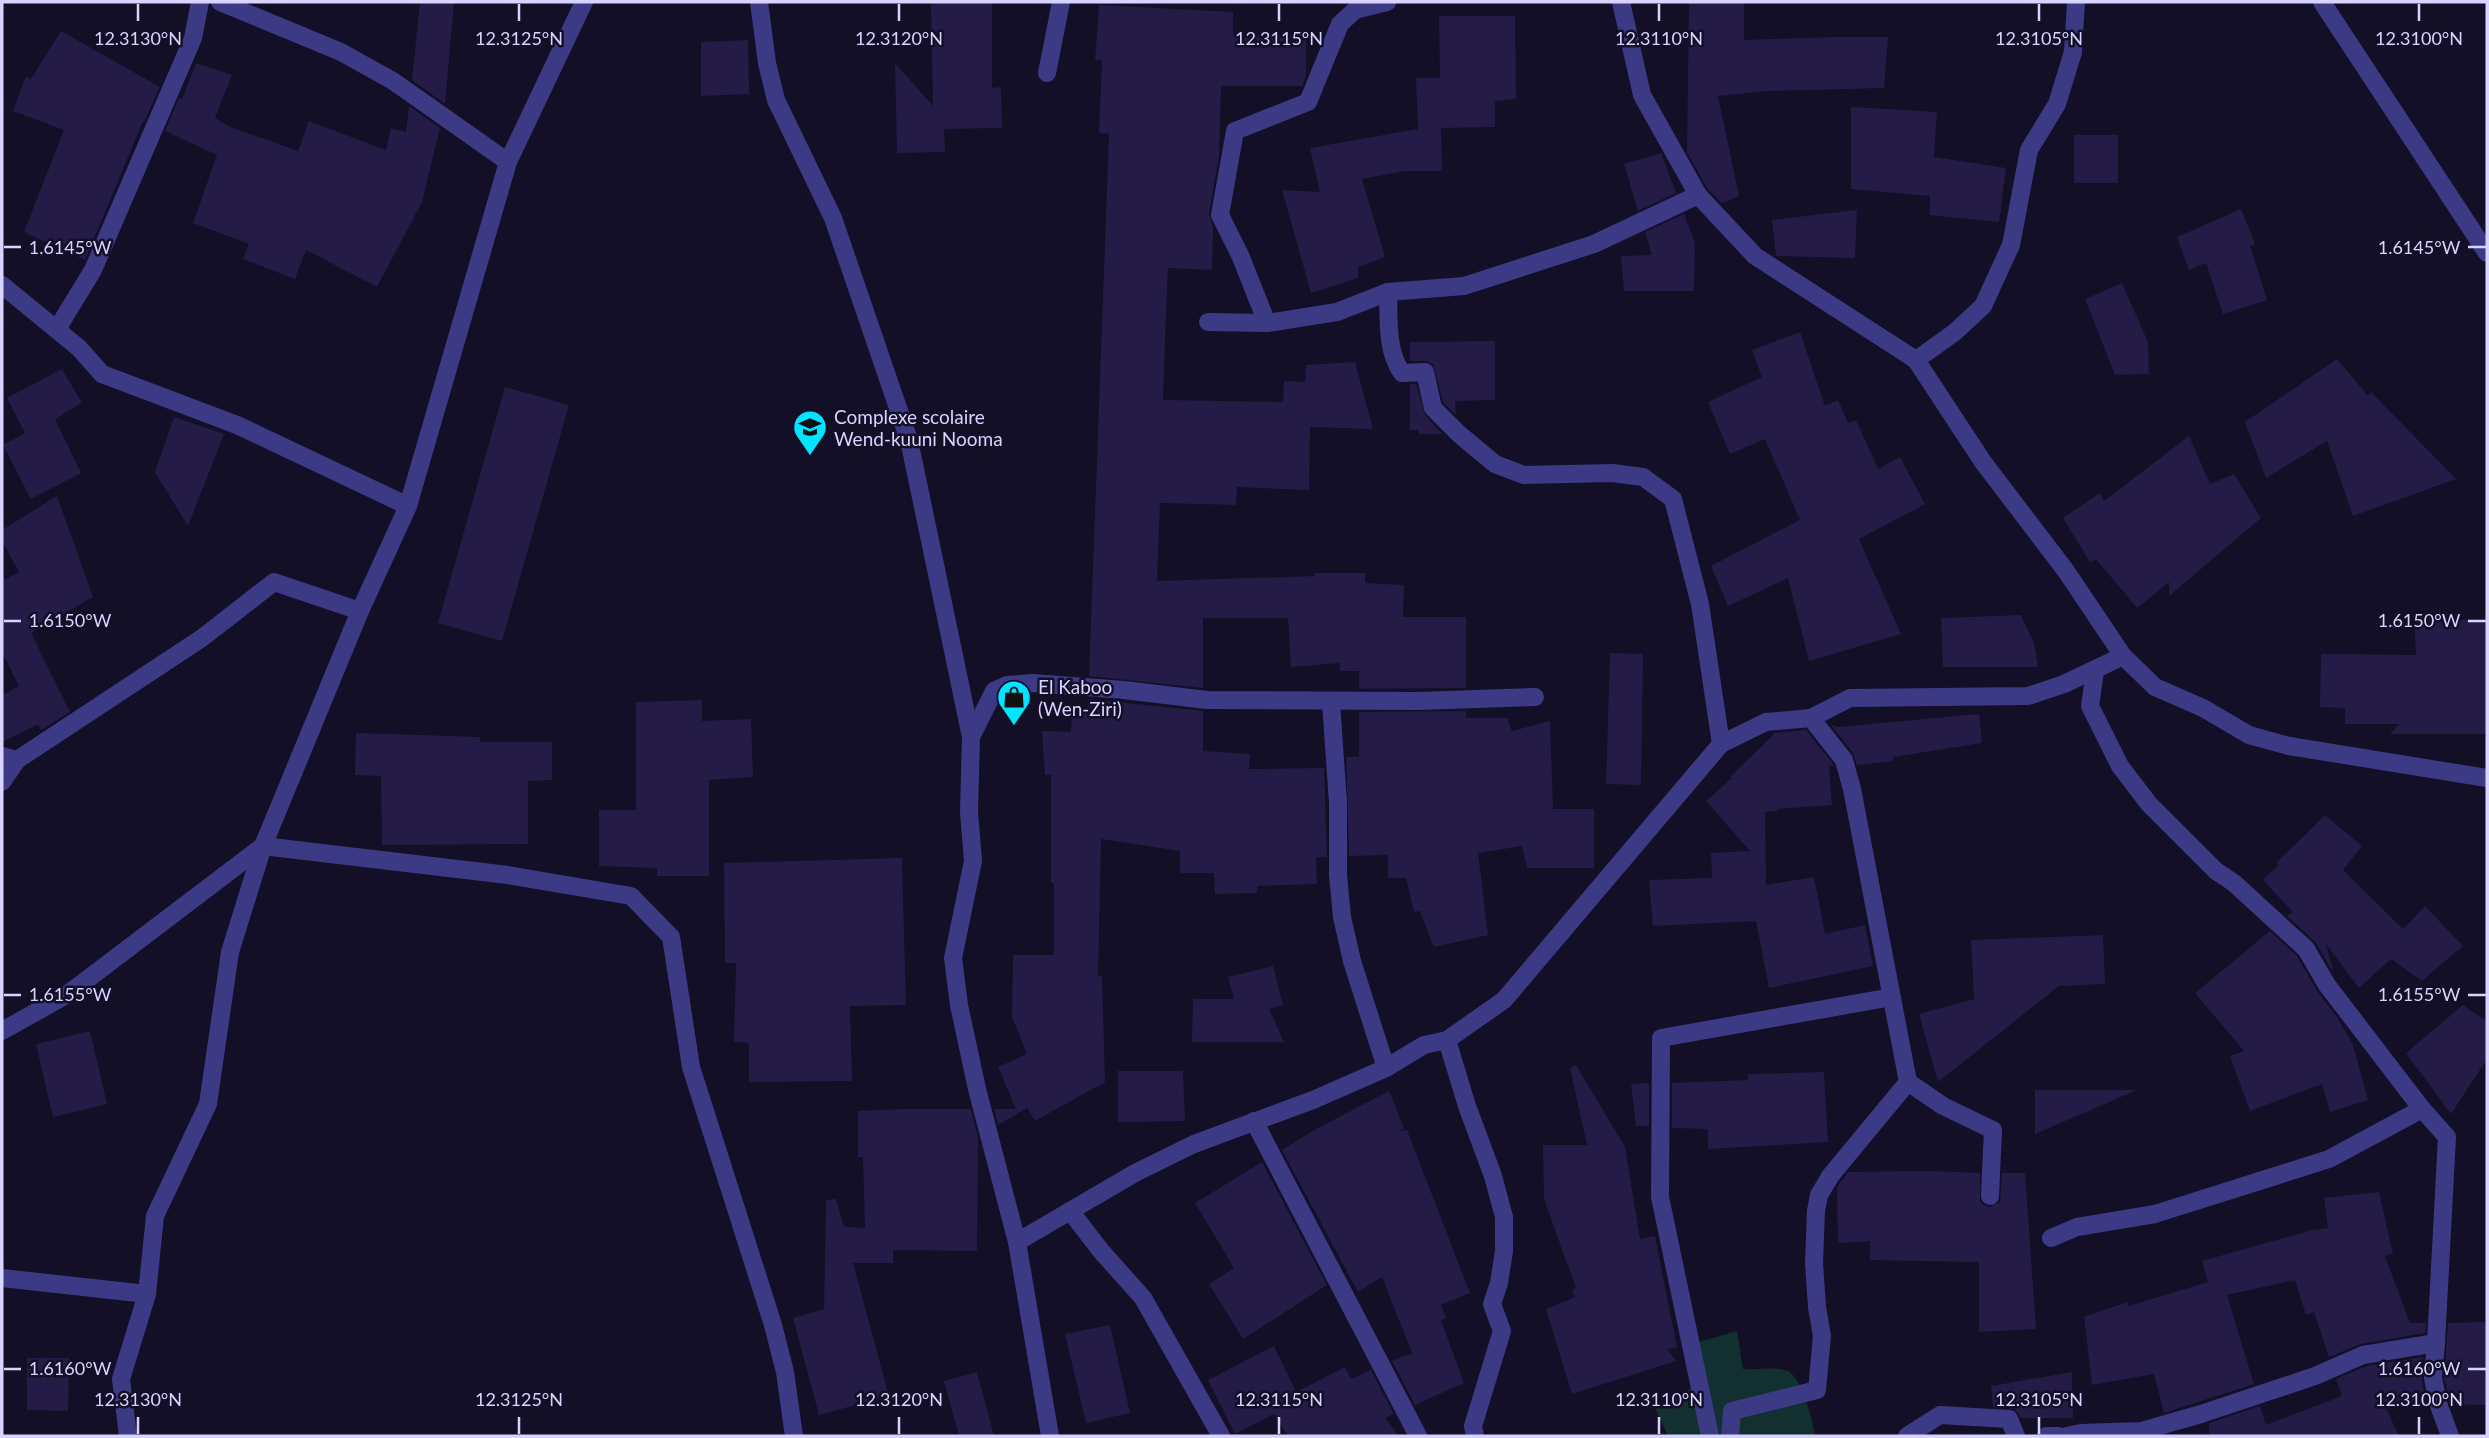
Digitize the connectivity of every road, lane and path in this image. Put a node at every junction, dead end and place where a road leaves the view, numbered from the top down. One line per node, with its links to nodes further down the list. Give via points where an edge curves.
1 (200, 2): 18 (street, via 193,38 93,270)
2 (220, 2): 11 (street, via 341,52 393,81)
3 (584, 2): 11 (street)
4 (759, 2): 27 (street, via 775,100 833,218 909,440)
5 (1061, 2): 10 (street)
6 (1387, 2): 17 (street, via 1355,10 1340,24 1308,102 1236,131 1220,215)
7 (1621, 2): 12 (street, via 1642,95)
8 (2076, 2): 19 (street, via 2073,52 2057,104 2029,150 2011,245 1983,306)
9 (2322, 2): 13 (street)
10 (1047, 73)
11 (508, 162): 20 (street)
12 (1698, 195): 15 (street, via 1594,244 1464,286); 19 (street, via 1755,256)
13 (2487, 253)
14 (2, 285): 18 (street)
15 (1388, 292): 17 (street, via 1337,312); 28 (street, via 1390,341 1397,366 1402,373 1425,372 1433,408 1495,464 1524,475 1643,477 1673,499 1700,604)
16 (1208, 322): 17 (street)
17 (1267, 323)
18 (57, 329): 20 (street, via 102,374 237,425)
19 (1916, 360): 22 (street, via 1983,462 2066,571)
20 (408, 506): 21 (street)
21 (360, 611): 29 (street, via 274,582 202,638); 32 (street)
22 (2123, 656): 23 (street); 30 (street, via 2155,687 2249,735 2289,746)
23 (2095, 671): 26 (street, via 2028,696 1850,698); 38 (street, via 2090,706 2120,766 2141,795 2216,871 2306,949 2327,985)
24 (1535, 698): 25 (street)
25 (1331, 702): 27 (street, via 1207,701 1033,682 995,691); 36 (street, via 1342,917)
26 (1811, 718): 28 (street, via 1766,722); 33 (street, via 1844,760)
27 (971, 737): 43 (street, via 973,861 953,958 977,1089)
28 (1721, 744): 35 (street, via 1504,1000)
29 (9, 758): 31 (street)
30 (2487, 778)
31 (2, 782)
32 (263, 846): 34 (street, via 68,993); 45 (street, via 230,952 208,1104 155,1216); 49 (street, via 508,875 631,896 671,937 691,1067 773,1325)
33 (1892, 997): 37 (street); 54 (street, via 1661,1038 1660,1197)
34 (2, 1031)
35 (1447, 1040): 36 (street, via 1424,1045); 53 (street, via 1504,1217 1504,1251 1492,1304 1502,1331)
36 (1386, 1068): 39 (street)
37 (1908, 1083): 40 (street, via 1942,1106 1993,1130); 55 (street, via 1819,1195 1814,1263 1822,1336 1817,1390 1732,1411)
38 (2421, 1109): 42 (street, via 2329,1159 2155,1214 2077,1227); 46 (street, via 2447,1137)
39 (1254, 1121): 41 (street, via 1135,1173); 52 (street)
40 (1990, 1196)
41 (1071, 1212): 43 (street); 51 (street, via 1143,1298)
42 (2051, 1238)
43 (1017, 1242): 50 (street)
44 (2, 1278): 45 (street)
45 (147, 1294): 48 (street, via 121,1378)
46 (2436, 1343): 47 (street, via 2363,1354 2302,1380 2142,1431); 60 (street, via 2433,1378)
47 (2077, 1435)
48 (128, 1436)
49 (794, 1436)
50 (1050, 1436)
51 (1221, 1436)
52 (1418, 1436)
53 (1475, 1436)
54 (1710, 1436)
55 (1730, 1436)
56 (1907, 1436): 57 (street, via 1940,1415 2009,1419)
57 (2015, 1436)
58 (2046, 1436): 59 (street)
59 (2059, 1436)
60 (2450, 1436)

